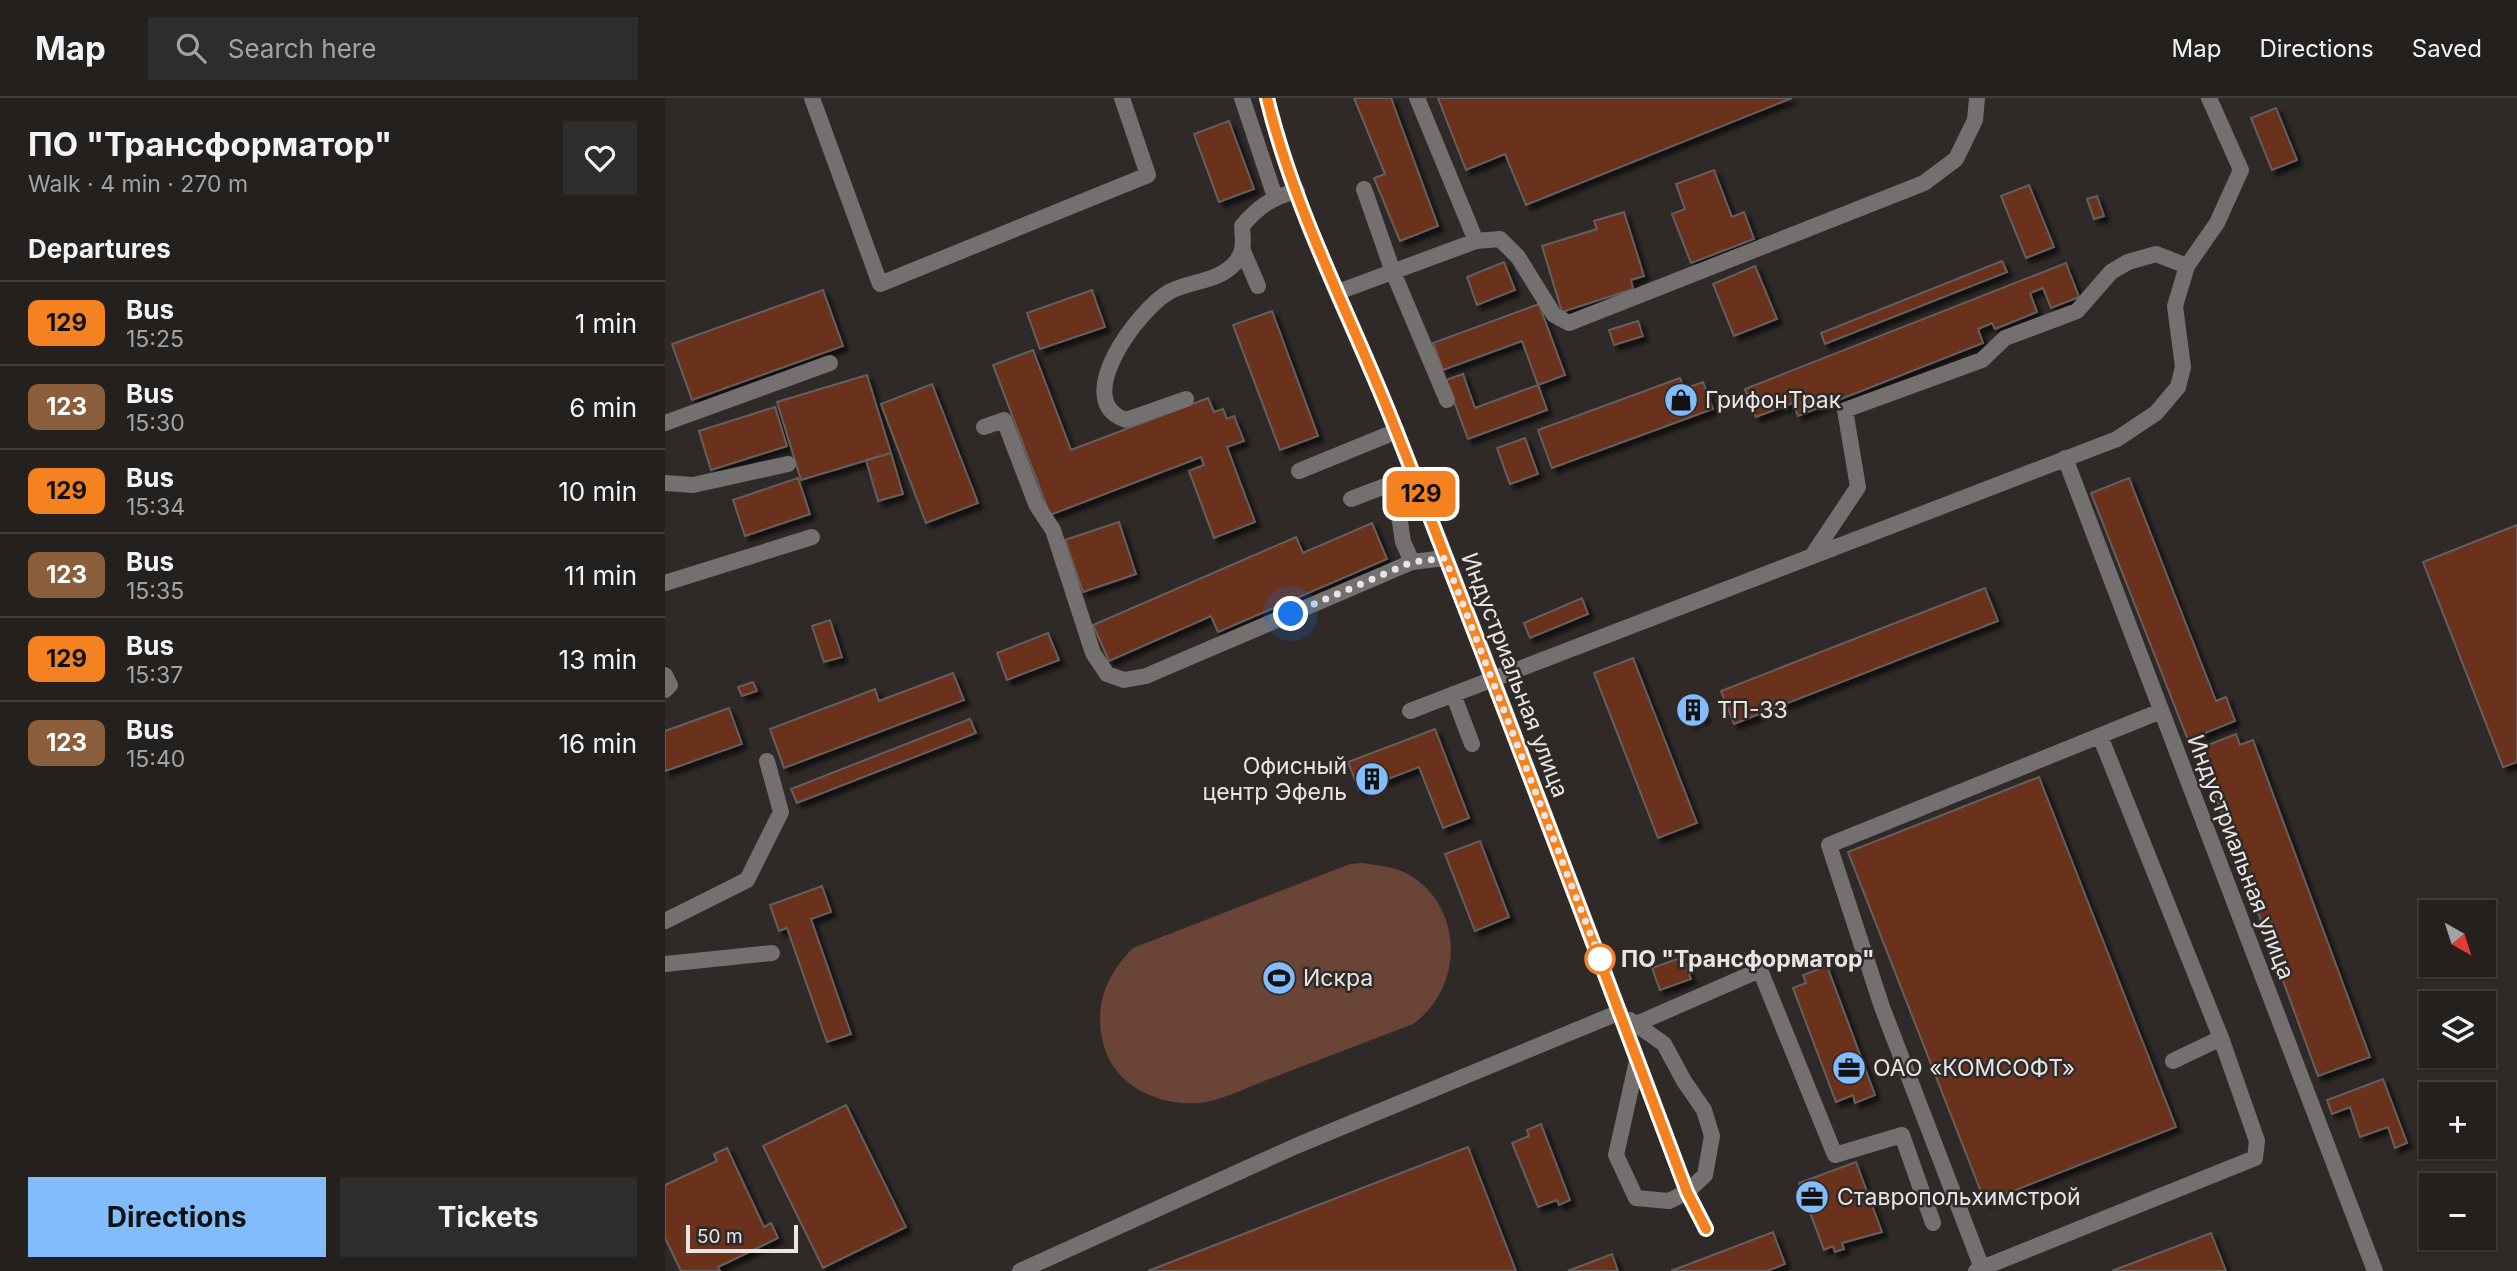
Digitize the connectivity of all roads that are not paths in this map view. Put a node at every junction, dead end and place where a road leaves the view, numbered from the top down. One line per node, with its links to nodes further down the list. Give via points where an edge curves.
1 (813, 98): 2 (street, via 880,284 1148,175)
2 (1122, 98)
3 (1242, 98): 10 (street)
4 (1267, 98): 9 (street, Индустриальная улица)
5 (1417, 98): 11 (street)
6 (1977, 98): 11 (street, via 1975,120 1956,159 1924,183 1569,323 1554,315 1518,257 1500,239)
7 (2209, 98): 13 (street, via 2241,170 2217,223)
8 (1364, 189): 14 (street)
9 (1297, 191): 10 (street); 16 (street, Индустриальная улица)
10 (1275, 197): 12 (street, via 1242,226)
11 (1476, 241): 14 (street)
12 (1243, 251): 15 (street); 18 (street, via 1235,264 1215,278 1169,292 1136,320 1109,367 1103,388 1108,406 1126,420)
13 (2187, 266): 23 (street, via 2175,306 2183,367 2178,387 2156,413 2117,439); 31 (street, via 2156,254 2128,261 2111,272 2077,311 2005,338 1982,360 1845,411 1858,488)
14 (1393, 272): 16 (street); 19 (street)
15 (1258, 286)
16 (1338, 292): 22 (street, Индустриальная улица)
17 (830, 363): 20 (street)
18 (1186, 398)
19 (1447, 400)
20 (665, 424)
21 (984, 427): 33 (street, via 1004,420 1036,504 1053,530 1093,653 1107,674 1124,680 1146,676)
22 (1397, 431): 25 (street); 26 (street, Индустриальная улица)
23 (2064, 458): 31 (street); 40 (street, Индустриальная улица)
24 (787, 464): 27 (street, via 693,485)
25 (1299, 471)
26 (1413, 475): 28 (street); 32 (street, Индустриальная улица)
27 (665, 482)
28 (1394, 482): 29 (street); 33 (street, via 1403,542)
29 (1351, 499)
30 (813, 537): 34 (street)
31 (1812, 556): 36 (street)
32 (1445, 558): 33 (street); 36 (street, Индустриальная улица)
33 (1412, 562)
34 (665, 583)
35 (665, 675): 37 (street, via 670,685)
36 (1492, 679): 38 (street); 47 (street, Индустриальная улица)
37 (665, 690)
38 (1453, 694): 39 (street); 42 (street)
39 (1410, 711)
40 (2161, 711): 41 (street); 57 (street, Индустриальная улица)
41 (2100, 736): 49 (street); 55 (street, via 1829,845 1882,1007)
42 (1472, 744)
43 (767, 761): 44 (street, via 781,812 747,880)
44 (665, 921)
45 (772, 953): 46 (street)
46 (665, 964)
47 (1620, 1012): 48 (street); 50 (street, Индустриальная улица); 56 (street, via 1296,1146)
48 (1636, 1024): 52 (street, via 1664,1044 1704,1110 1712,1136 1705,1175); 53 (street, via 1761,970 1835,1155 1902,1135)
49 (2221, 1038): 51 (street); 55 (street, via 2257,1142 2255,1158)
50 (1637, 1060): 52 (street, Индустриальная улица); 52 (street, via 1616,1155 1636,1198 1669,1201)
51 (2173, 1061)
52 (1687, 1192): 54 (street, Индустриальная улица)
53 (1933, 1223)
54 (1706, 1229)
55 (1979, 1270)
56 (1020, 1271)
57 (2375, 1271)

